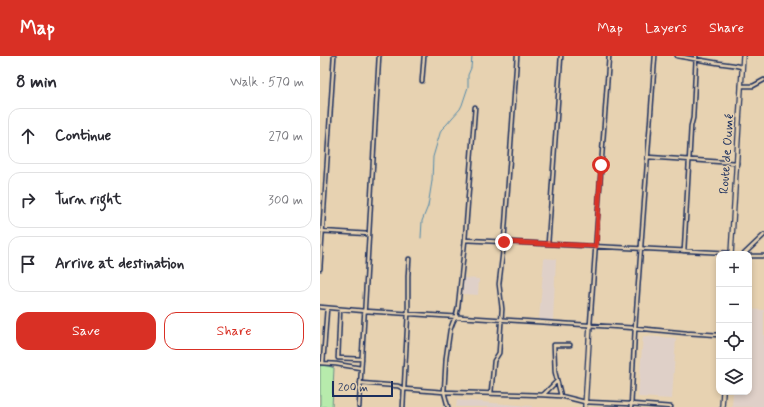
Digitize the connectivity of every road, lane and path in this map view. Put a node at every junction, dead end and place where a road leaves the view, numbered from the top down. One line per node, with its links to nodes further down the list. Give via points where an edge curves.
1 (334, 56): 19 (street)
2 (379, 56): 20 (street)
3 (424, 56): 12 (street)
4 (517, 56): 23 (street)
5 (561, 56): 24 (street)
6 (609, 56): 25 (street)
7 (655, 56): 16 (street)
8 (677, 56): 10 (street)
9 (743, 56): 11 (street, Route de Oumé)
10 (696, 58): 11 (street); 17 (street)
11 (743, 67): 14 (street, Route de Oumé)
12 (422, 80)
13 (764, 80): 14 (street, via 754,86)
14 (742, 86): 18 (street, Route de Oumé)
15 (474, 107): 22 (street)
16 (647, 157): 17 (street); 26 (street)
17 (689, 160): 18 (street); 27 (street)
18 (737, 163): 28 (street, Route de Oumé)
19 (321, 231): 20 (street); 34 (street)
20 (369, 234): 38 (street)
21 (764, 234): 29 (street)
22 (465, 240): 23 (street); 40 (street)
23 (504, 242): 24 (street); 41 (street, via 500,284)
24 (548, 244): 25 (street)
25 (596, 246): 26 (street); 42 (street)
26 (641, 248): 27 (street); 43 (street)
27 (684, 250): 30 (street)
28 (731, 251)
29 (747, 251)
30 (716, 252)
31 (752, 256): 32 (street)
32 (764, 256)
33 (409, 259): 39 (street)
34 (320, 269)
35 (320, 307): 36 (street)
36 (326, 308): 37 (street); 47 (street)
37 (340, 309): 38 (street); 46 (street, via 338,358)
38 (365, 311): 39 (street); 46 (street)
39 (408, 313): 40 (street); 51 (street)
40 (456, 316): 41 (street); 52 (street, via 450,330)
41 (501, 319): 42 (street); 53 (street)
42 (590, 325): 43 (street); 57 (street)
43 (635, 328): 44 (street); 58 (street)
44 (716, 335)
45 (570, 345): 49 (street, via 554,345 554,372)
46 (362, 359): 48 (street)
47 (321, 363): 48 (street)
48 (361, 368): 50 (street)
49 (557, 381): 54 (street); 56 (street)
50 (360, 383): 51 (street, via 398,386); 59 (street)
51 (404, 389): 52 (street); 60 (street)
52 (444, 392): 53 (street); 61 (street)
53 (491, 394): 54 (street)
54 (542, 395): 56 (street)
55 (723, 395): 64 (street)
56 (561, 396): 57 (street)
57 (585, 402): 58 (street); 62 (street)
58 (631, 405): 63 (street)
59 (358, 407)
60 (403, 407)
61 (448, 407)
62 (585, 407)
63 (671, 407)
64 (722, 407)

